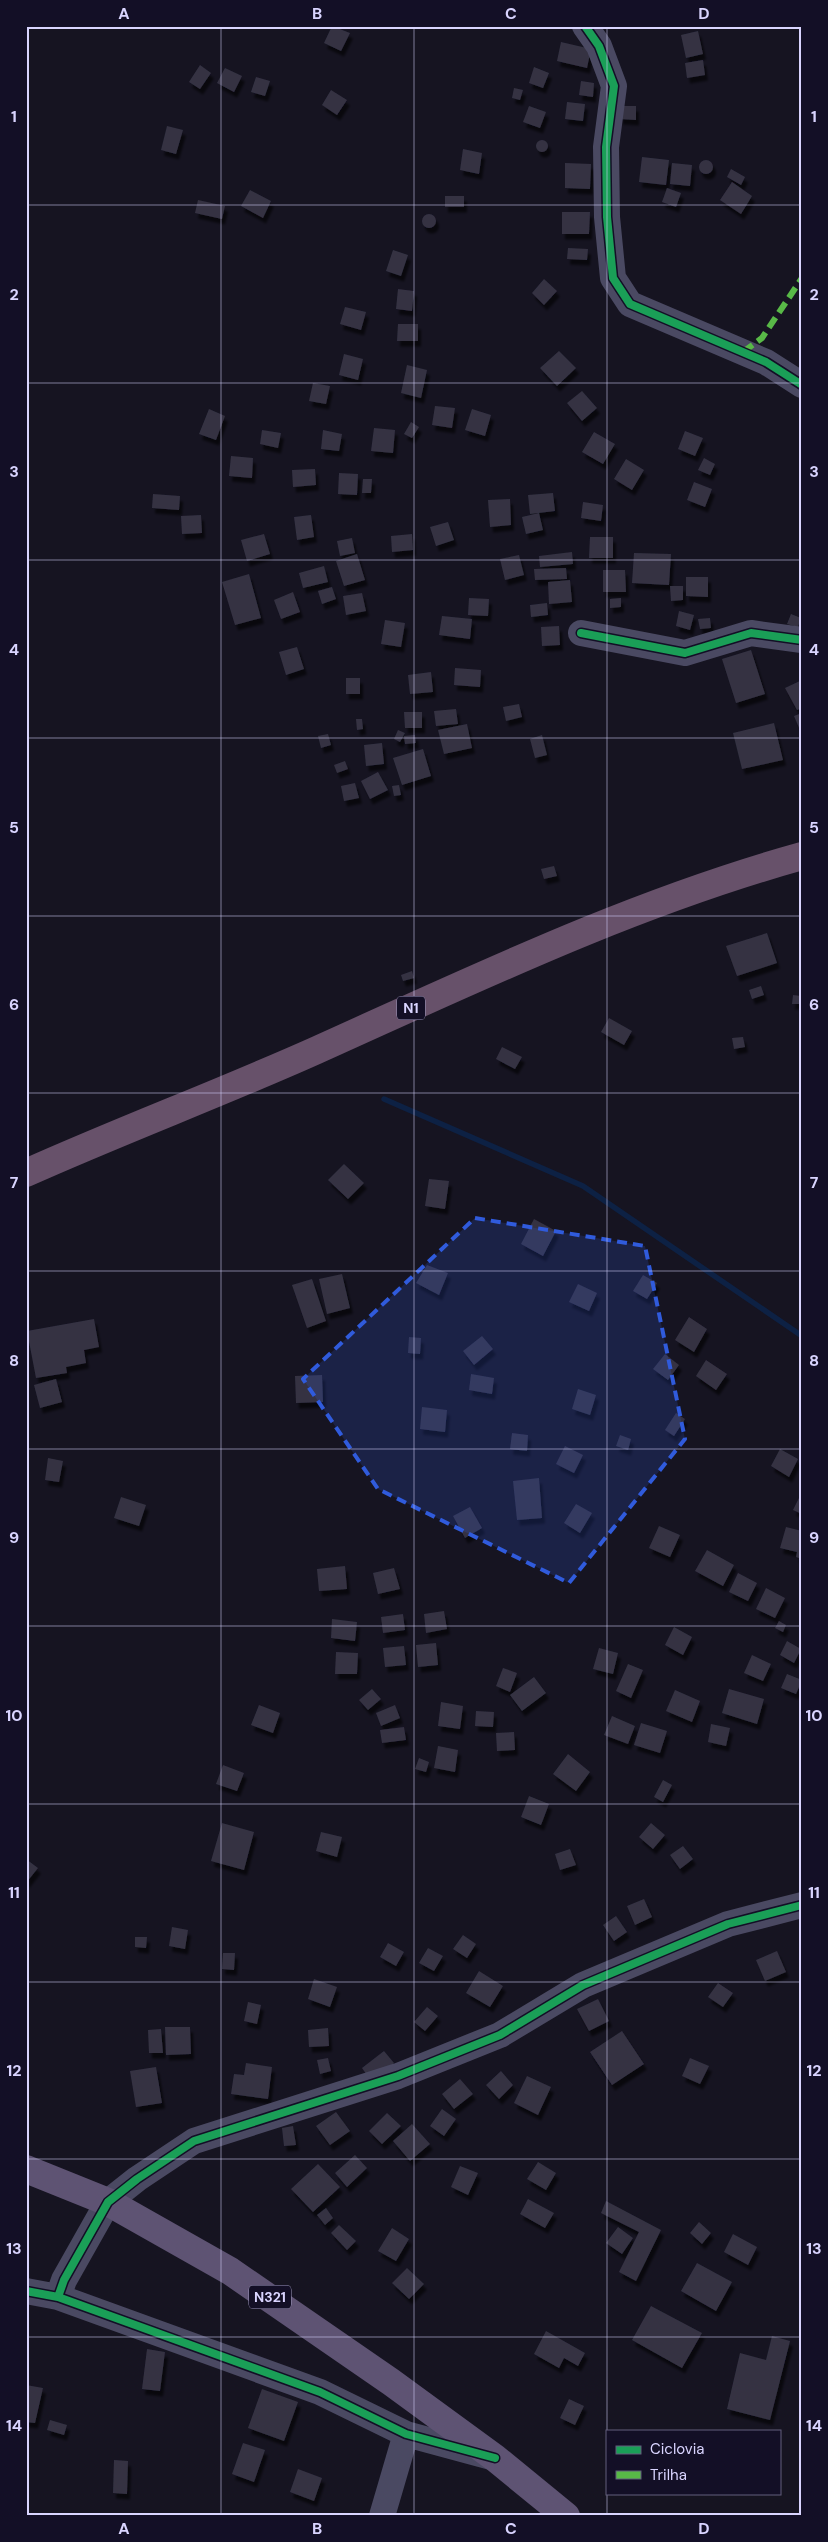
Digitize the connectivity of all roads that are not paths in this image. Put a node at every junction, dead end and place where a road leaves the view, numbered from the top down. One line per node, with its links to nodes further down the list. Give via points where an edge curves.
1 (585, 26): 2 (street, via 599,46 614,86 606,147 607,217 613,278 630,304 766,362)
2 (802, 385)
3 (581, 634): 4 (street, via 685,653 751,633)
4 (802, 640)
5 (802, 856): 6 (highway, N1, via 729,876 582,931 244,1082)
6 (26, 1173)
7 (802, 1905): 9 (street, via 718,1928 583,1985 500,2035 398,2076 194,2141)
8 (26, 2169): 9 (main road, N321)
9 (108, 2202): 11 (street, via 68,2272); 13 (main road, N321, via 230,2271 302,2318)
10 (26, 2292): 11 (street, N321)
11 (58, 2297): 12 (street, N321, via 320,2392)
12 (406, 2434): 13 (street, N321); 14 (street)
13 (495, 2458): 15 (main road, N321)
14 (382, 2516)
15 (566, 2516)

